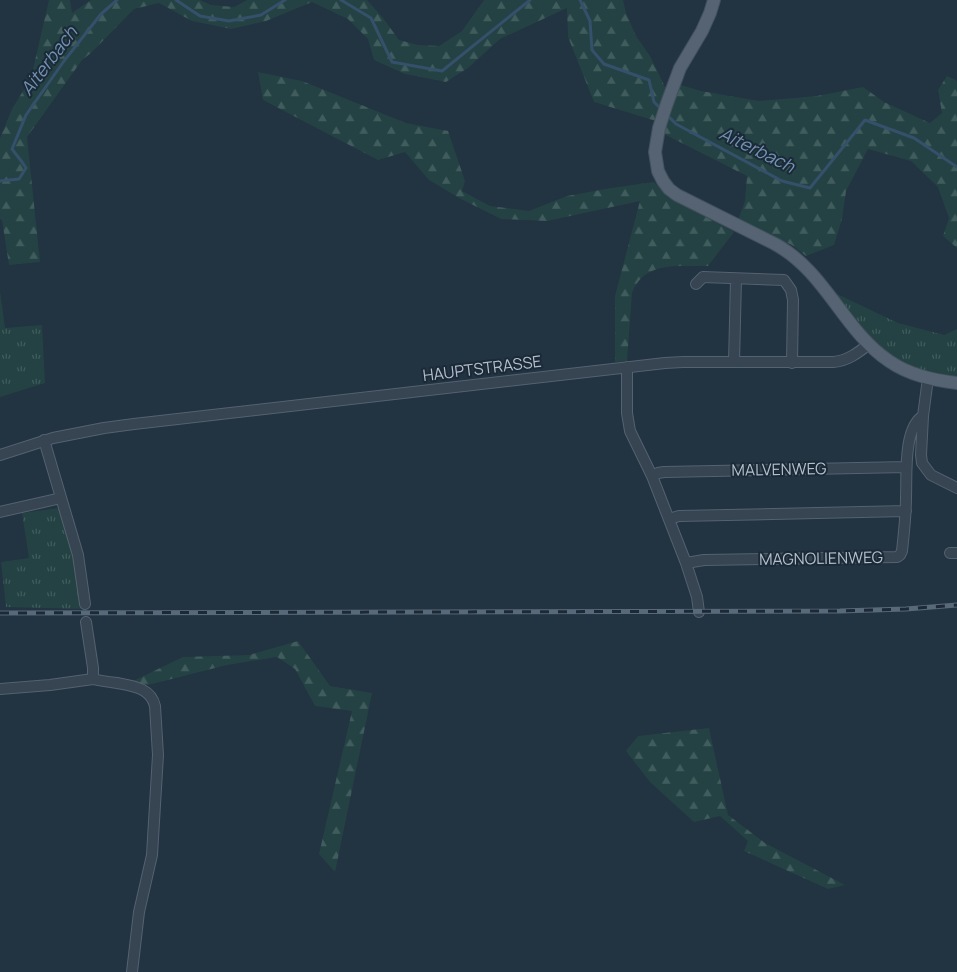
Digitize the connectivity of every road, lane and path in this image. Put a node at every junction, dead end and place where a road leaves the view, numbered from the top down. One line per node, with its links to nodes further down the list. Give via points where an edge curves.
1 (714, 0): 4 (main road, via 702,31 680,68 666,106 655,152 658,171 669,189 687,201 787,250 797,258)
2 (736, 279): 3 (street, via 703,278); 5 (street); 6 (street, via 781,279 786,282 793,300)
3 (696, 284)
4 (869, 344): 6 (street, HAUPTSTRASSE, via 839,362); 8 (main road, via 900,368)
5 (734, 362): 6 (street, HAUPTSTRASSE); 7 (street, HAUPTSTRASSE)
6 (792, 363)
7 (627, 367): 11 (street, HAUPTSTRASSE, via 134,424); 14 (street, via 628,421)
8 (928, 378): 9 (main road); 10 (street)
9 (957, 382)
10 (923, 416): 13 (street, MAGNOLIENWEG, via 916,422 912,433); 15 (street, via 922,462 931,475)
11 (44, 440): 12 (street, HAUPTSTRASSE); 16 (street)
12 (0, 455)
13 (906, 467): 14 (street, MALVENWEG, via 705,470 658,472); 17 (street, MAGNOLIENWEG)
14 (652, 476): 19 (street)
15 (957, 488)
16 (62, 498): 18 (street); 21 (street, via 79,560)
17 (906, 511): 19 (street, via 679,516); 20 (street, MAGNOLIENWEG, via 902,551 897,557)
18 (0, 512)
19 (669, 519): 20 (street)
20 (686, 563): 22 (street)
21 (86, 604)
22 (699, 612)
23 (86, 622): 24 (street)
24 (93, 679): 25 (street); 26 (street, via 141,688 151,696 156,706 158,755 152,855 138,920)
25 (0, 689)
26 (132, 972)

